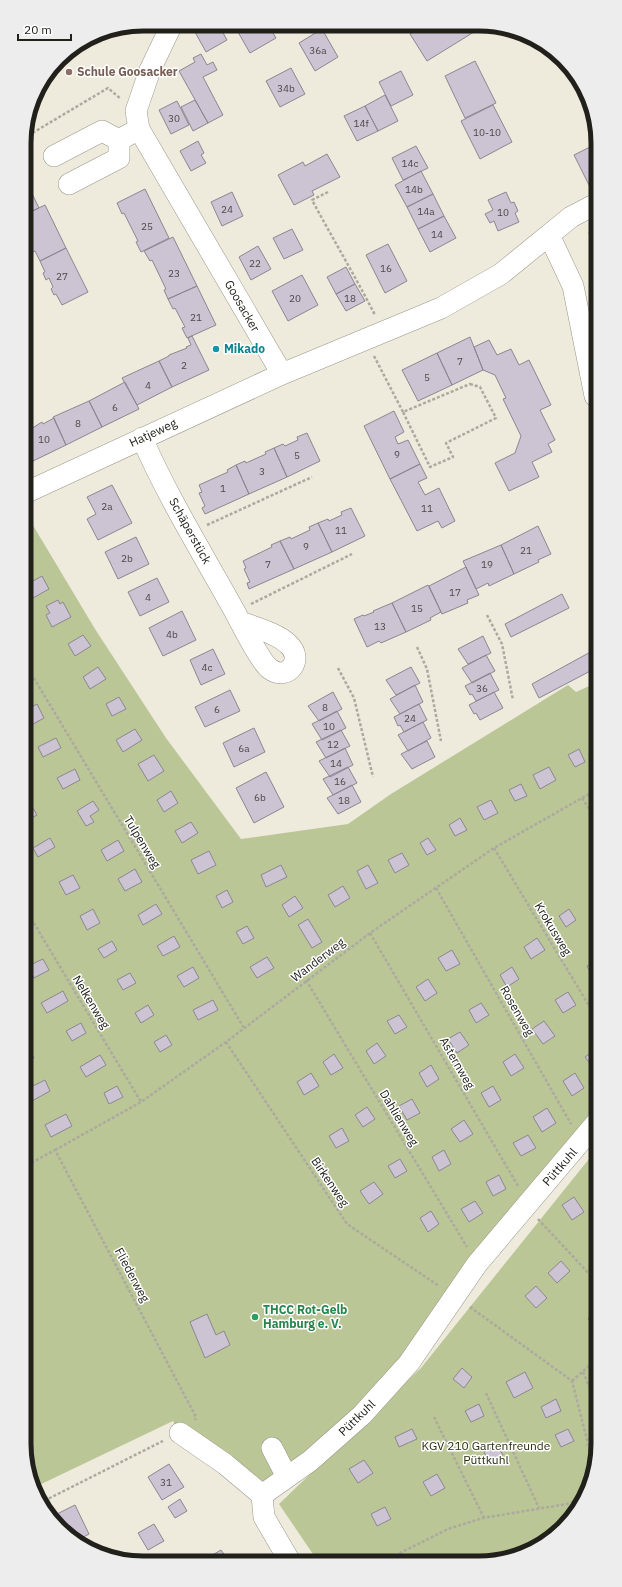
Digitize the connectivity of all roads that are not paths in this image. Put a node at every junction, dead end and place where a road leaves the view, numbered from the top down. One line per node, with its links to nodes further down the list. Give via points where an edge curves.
1 (169, 31): 2 (street, via 150,70)
2 (137, 120): 3 (street); 8 (street, Goosacker)
3 (119, 140): 4 (street, via 102,131); 5 (street, via 119,158)
4 (54, 156)
5 (69, 184)
6 (591, 207): 7 (street, via 571,217)
7 (549, 235): 8 (street, via 501,274 441,308); 9 (street, via 572,286)
8 (282, 374): 10 (street, Hatjeweg)
9 (591, 377)
10 (142, 438): 11 (street, Hatjeweg); 12 (street, Schäperstück)
11 (31, 490)
12 (238, 617)
13 (591, 1130): 16 (street, Püttkuhl, via 477,1264 408,1363 390,1384 362,1415 310,1461)
14 (180, 1433): 17 (street, via 225,1464)
15 (272, 1448): 16 (street)
16 (287, 1477): 17 (street, Püttkuhl)
17 (262, 1495): 18 (street, via 264,1517)
18 (287, 1556)

